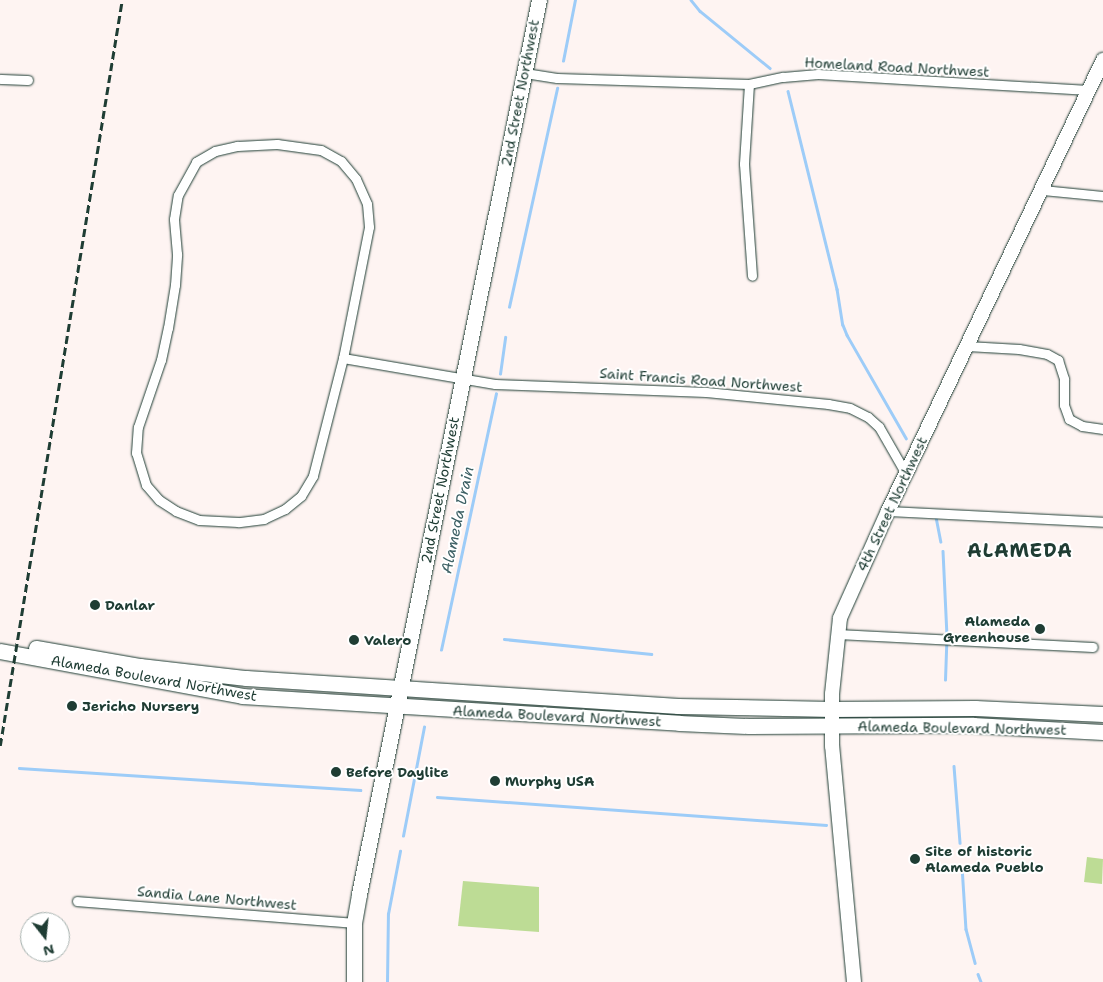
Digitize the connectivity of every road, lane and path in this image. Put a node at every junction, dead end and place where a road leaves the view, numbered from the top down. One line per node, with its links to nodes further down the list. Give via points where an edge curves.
1 (539, 0): 3 (main road, 2nd Street Northwest)
2 (1103, 60): 7 (main road, 4th Street Northwest)
3 (525, 73): 6 (street, Homeland Road Northwest, via 557,78); 13 (main road, 2nd Street Northwest)
4 (0, 79): 5 (street)
5 (28, 80)
6 (750, 84): 7 (street, Homeland Road Northwest, via 818,74); 10 (street, via 744,164)
7 (1089, 90): 8 (main road, 4th Street Northwest)
8 (1042, 190): 9 (street); 11 (main road, 4th Street Northwest)
9 (1103, 196)
10 (752, 276)
11 (967, 346): 14 (street, via 1019,349 1047,354 1058,360 1069,419 1082,426); 15 (main road, 4th Street Northwest)
12 (342, 358): 12 (street, via 369,227 367,204 356,179 341,160 321,150 277,144 214,151 196,162 178,195 174,219 175,285 168,328 161,360 138,427 136,453 146,485 159,500 199,520 238,522 264,519 285,509 302,496 313,476); 13 (street, Saint Francis Road Northwest)
13 (462, 380): 15 (street, Saint Francis Road Northwest, via 706,392 850,408 879,427); 22 (main road, 2nd Street Northwest)
14 (1103, 429)
15 (906, 474): 16 (main road, 4th Street Northwest)
16 (888, 510): 17 (street); 18 (main road, 4th Street Northwest, via 845,603)
17 (1103, 522)
18 (837, 634): 20 (street); 24 (main road, 4th Street Northwest)
19 (0, 641): 21 (main road)
20 (1093, 647)
21 (10, 650): 22 (main road, Alameda Boulevard Northwest, via 246,678); 23 (main road, Alameda Boulevard Northwest, via 242,696)
22 (401, 688): 23 (main road, 2nd Street Northwest); 24 (main road, Alameda Boulevard Northwest, via 678,706)
23 (397, 707): 26 (main road, Alameda Boulevard Northwest, via 679,723); 29 (main road, 2nd Street Northwest)
24 (832, 709): 25 (main road, Alameda Boulevard Northwest, via 975,708); 26 (main road, 4th Street Northwest)
25 (1103, 714)
26 (832, 726): 27 (main road, Alameda Boulevard Northwest, via 973,725); 31 (main road, 4th Street Northwest)
27 (1103, 732)
28 (77, 901): 29 (street, Sandia Lane Northwest)
29 (354, 923): 30 (main road, 2nd Street Northwest)
30 (354, 982)
31 (854, 982)

